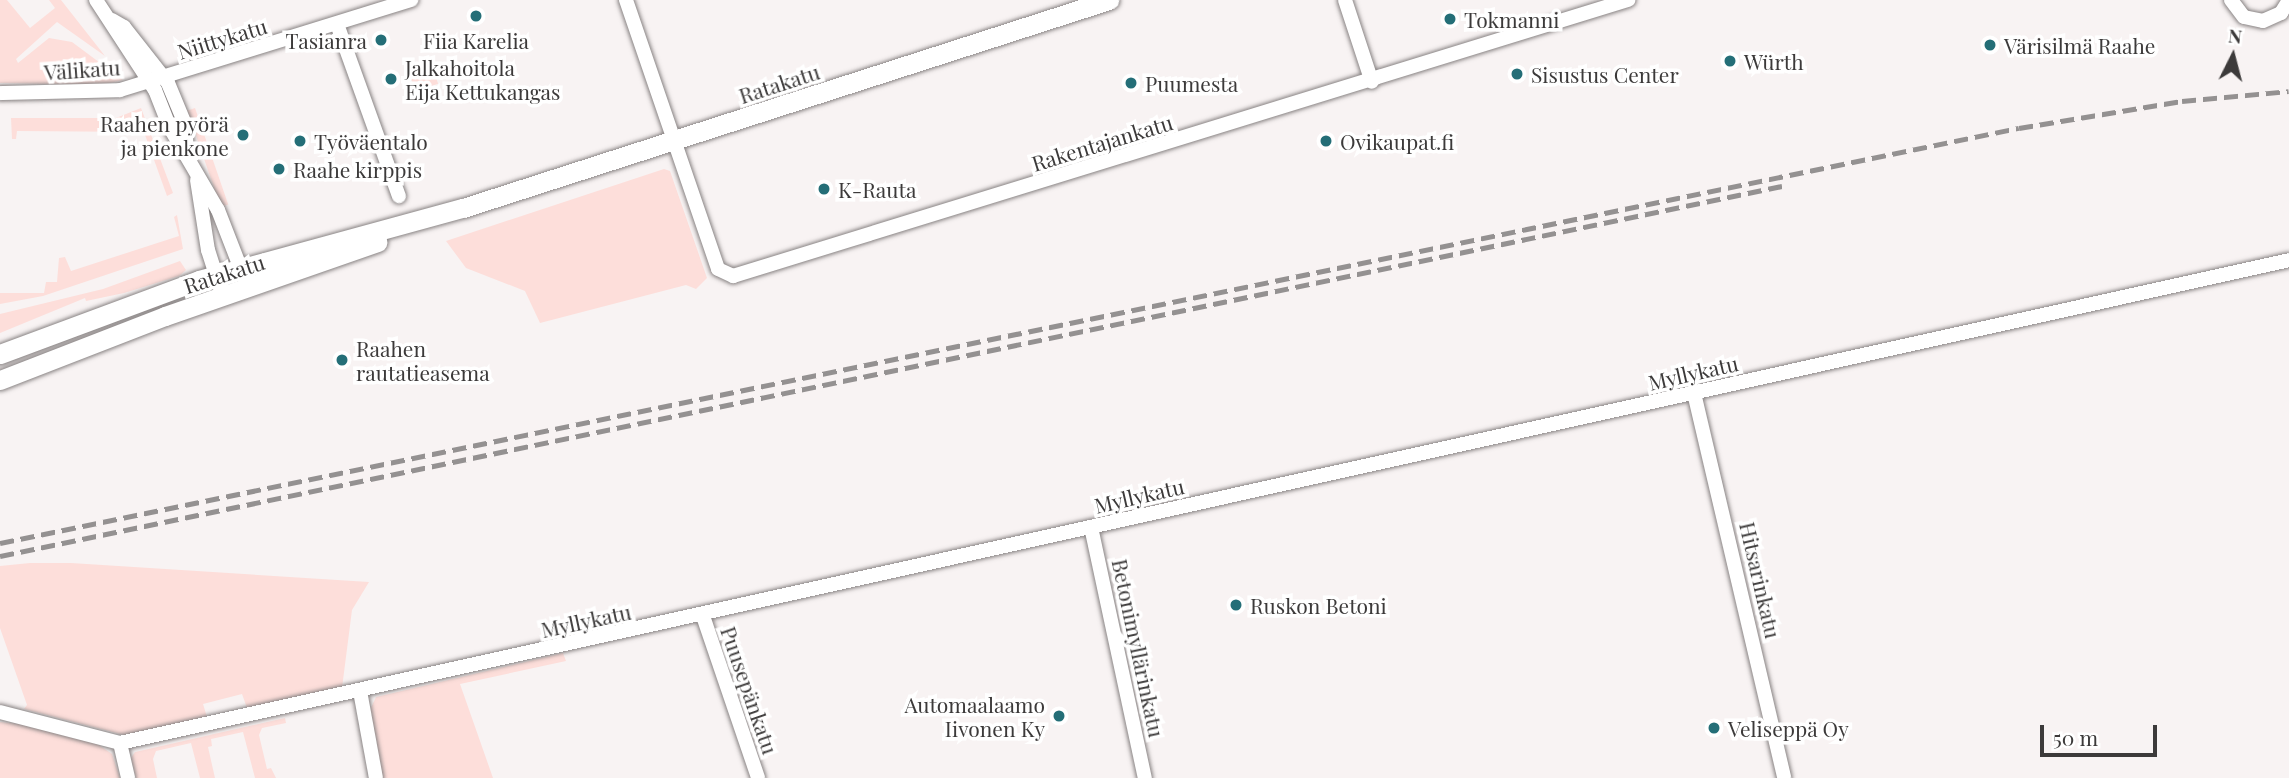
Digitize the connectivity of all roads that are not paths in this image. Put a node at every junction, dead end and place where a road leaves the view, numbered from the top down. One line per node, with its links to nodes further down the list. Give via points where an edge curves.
1 (411, 0): 10 (street, Niittykatu)
2 (626, 0): 15 (street, Rakentajankatu)
3 (1109, 0): 15 (main road, Ratakatu)
4 (1345, 0): 13 (street)
5 (1628, 0): 13 (street, Rakentajankatu)
6 (2231, 0): 7 (street, via 2244,17 2263,21 2281,13)
7 (2289, 0)
8 (103, 2): 9 (street)
9 (112, 20): 11 (street, via 124,27); 12 (street, via 117,38)
10 (337, 24): 11 (street, Niittykatu); 18 (street)
11 (164, 77): 12 (street, Välikatu); 16 (street, via 185,124)
12 (150, 82): 14 (street, Välikatu, via 96,93); 16 (street, via 170,128)
13 (1372, 82): 15 (street, Rakentajankatu, via 736,276 718,269)
14 (0, 93)
15 (671, 142): 19 (main road, Ratakatu)
16 (187, 151): 17 (street)
17 (195, 172): 21 (street, via 218,209); 22 (street)
18 (399, 196)
19 (463, 208): 21 (main road, Ratakatu); 23 (main road, Ratakatu)
20 (2289, 260): 29 (street, Myllykatu)
21 (241, 267): 22 (main road, Ratakatu); 23 (street)
22 (215, 275): 24 (street); 25 (main road, Ratakatu)
23 (248, 289): 24 (main road, Ratakatu)
24 (223, 297): 28 (main road, Ratakatu)
25 (68, 325): 26 (main road); 27 (main road, Ratakatu)
26 (0, 342)
27 (0, 354)
28 (0, 380)
29 (1694, 393): 30 (street, Myllykatu); 39 (street, Hitsarinkatu)
30 (1091, 527): 31 (street, Myllykatu); 38 (street, Betonimyllärinkatu)
31 (703, 616): 32 (street, Myllykatu); 37 (street, Puusepänkatu)
32 (360, 691): 34 (street, Myllykatu); 36 (street)
33 (0, 712): 34 (street, Myllykatu)
34 (120, 743): 35 (street)
35 (128, 778)
36 (376, 778)
37 (758, 778)
38 (1145, 778)
39 (1784, 778)

